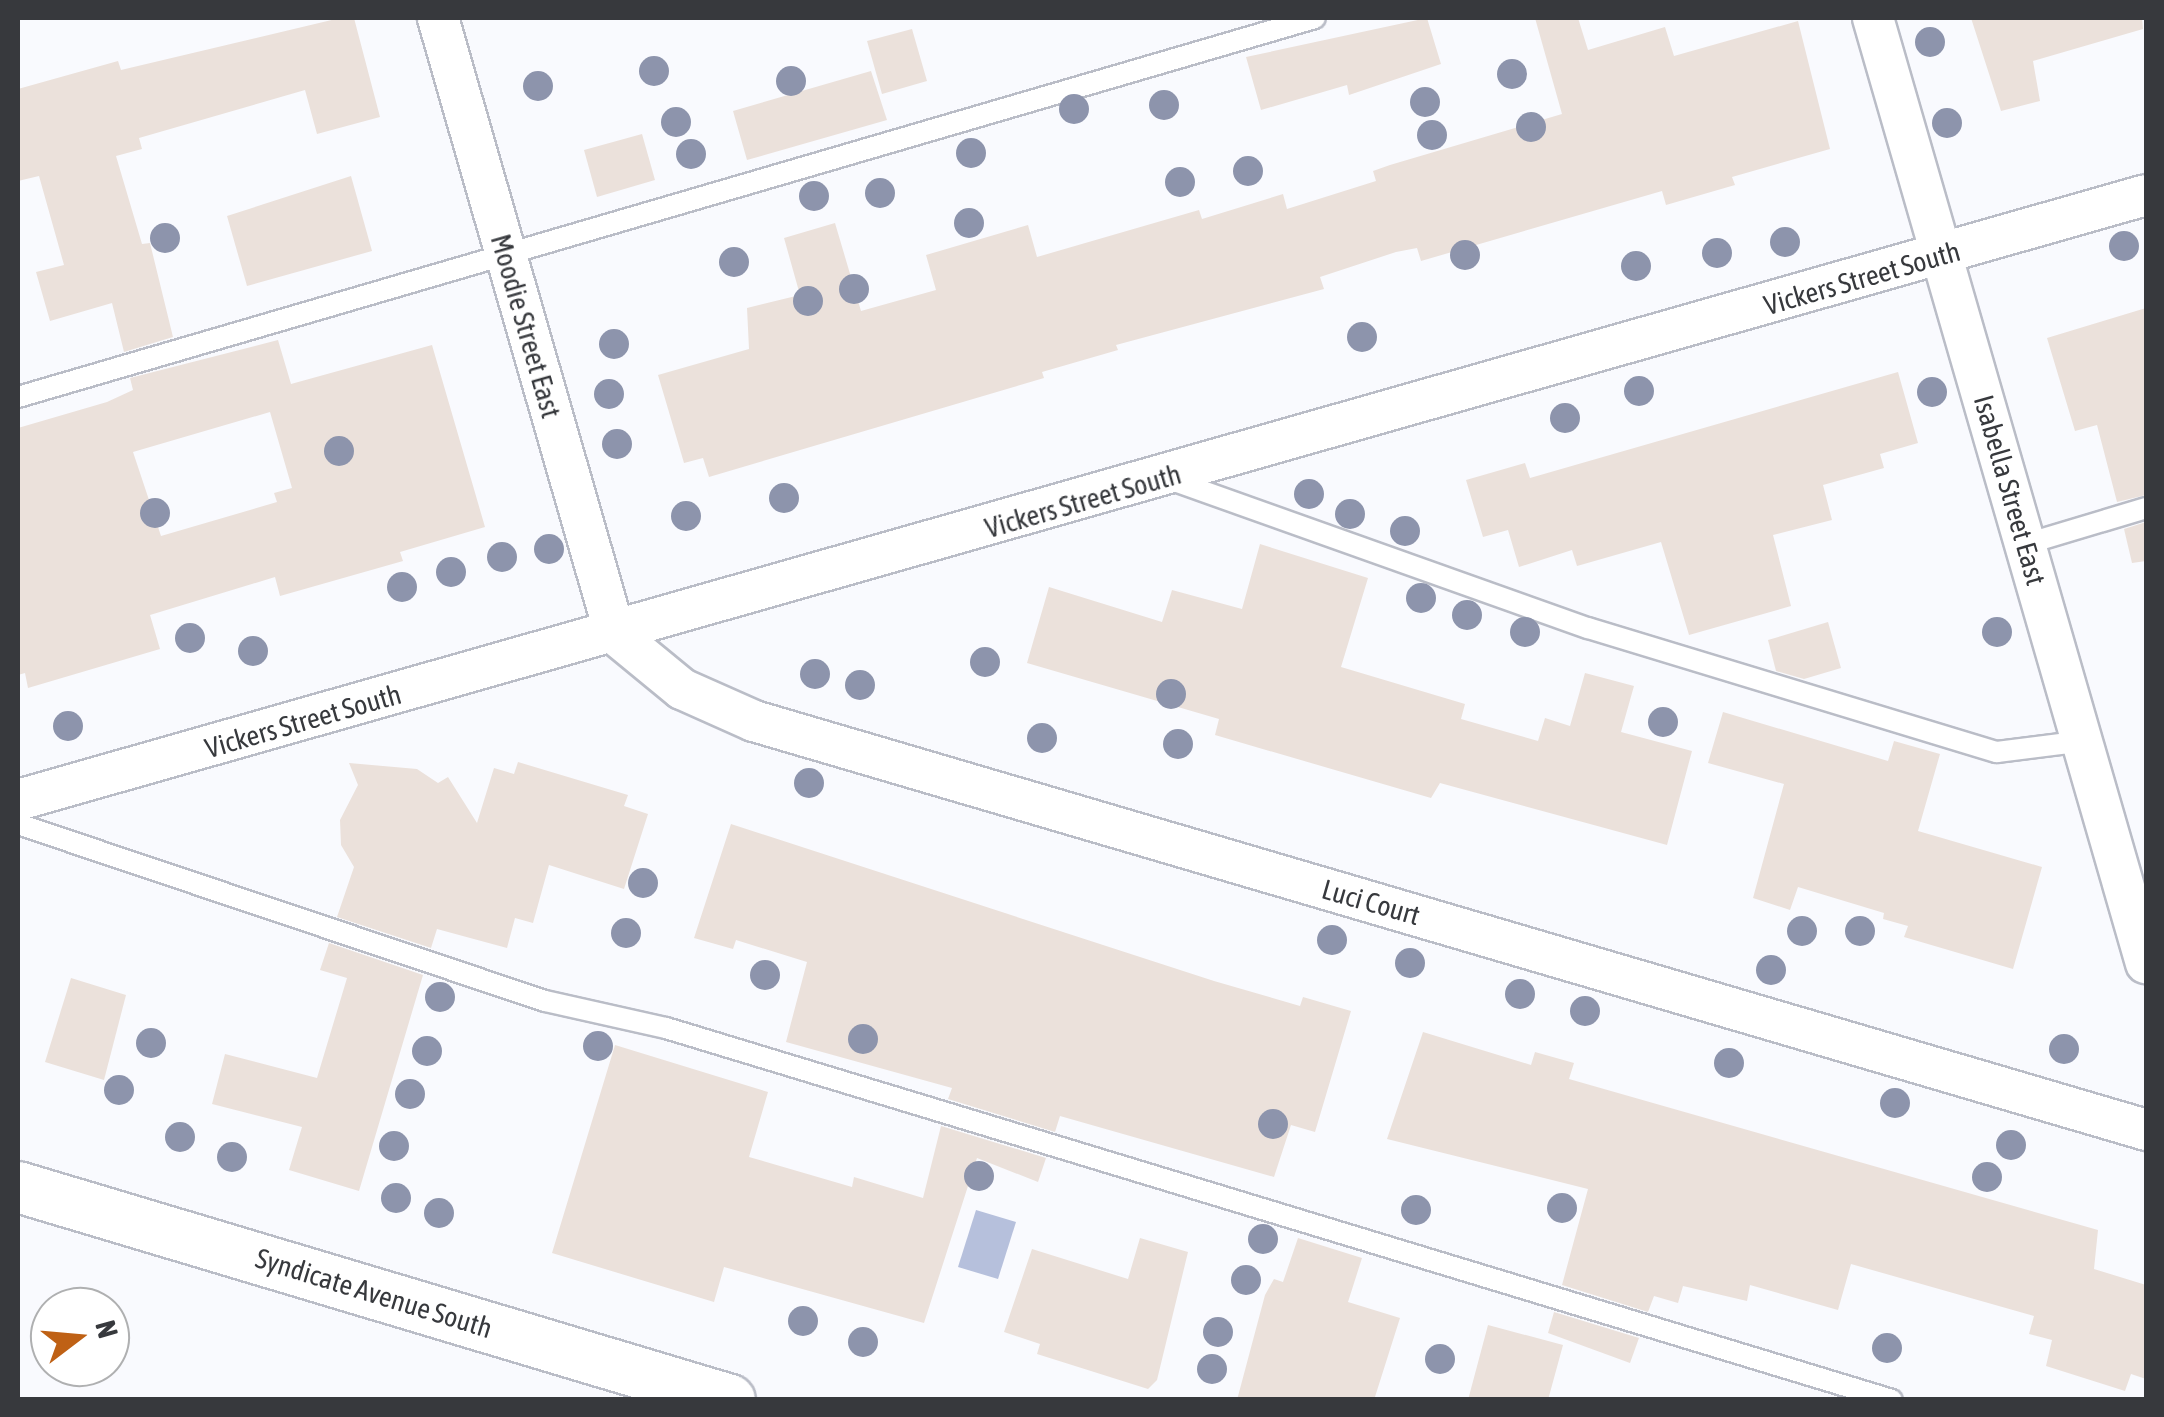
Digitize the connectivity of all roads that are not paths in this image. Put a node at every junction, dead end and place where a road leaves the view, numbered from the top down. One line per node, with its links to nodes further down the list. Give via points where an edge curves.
1 (438, 18): 6 (street, Moodie Street East)
2 (1315, 18): 6 (lane)
3 (1873, 18): 5 (street, Isabella Street East)
4 (2146, 196): 5 (street, Vickers Street South)
5 (1941, 256): 8 (street, Vickers Street South); 10 (street, Isabella Street East)
6 (506, 257): 7 (lane); 11 (street, Moodie Street East)
7 (18, 397)
8 (1164, 477): 11 (street, Vickers Street South); 12 (lane, via 1588,628 1997,752)
9 (2146, 508): 10 (lane)
10 (2026, 544): 12 (street, Isabella Street East)
11 (615, 634): 13 (street, Vickers Street South); 17 (street, Luci Court, via 682,689 754,721)
12 (2084, 741): 15 (street, Isabella Street East)
13 (18, 800)
14 (18, 824): 20 (lane, via 545,1000 666,1028)
15 (2128, 826): 16 (street, Isabella Street East)
16 (2146, 963)
17 (2146, 1130)
18 (18, 1187): 19 (street, Syndicate Avenue South)
19 (730, 1400)
20 (1892, 1400)

